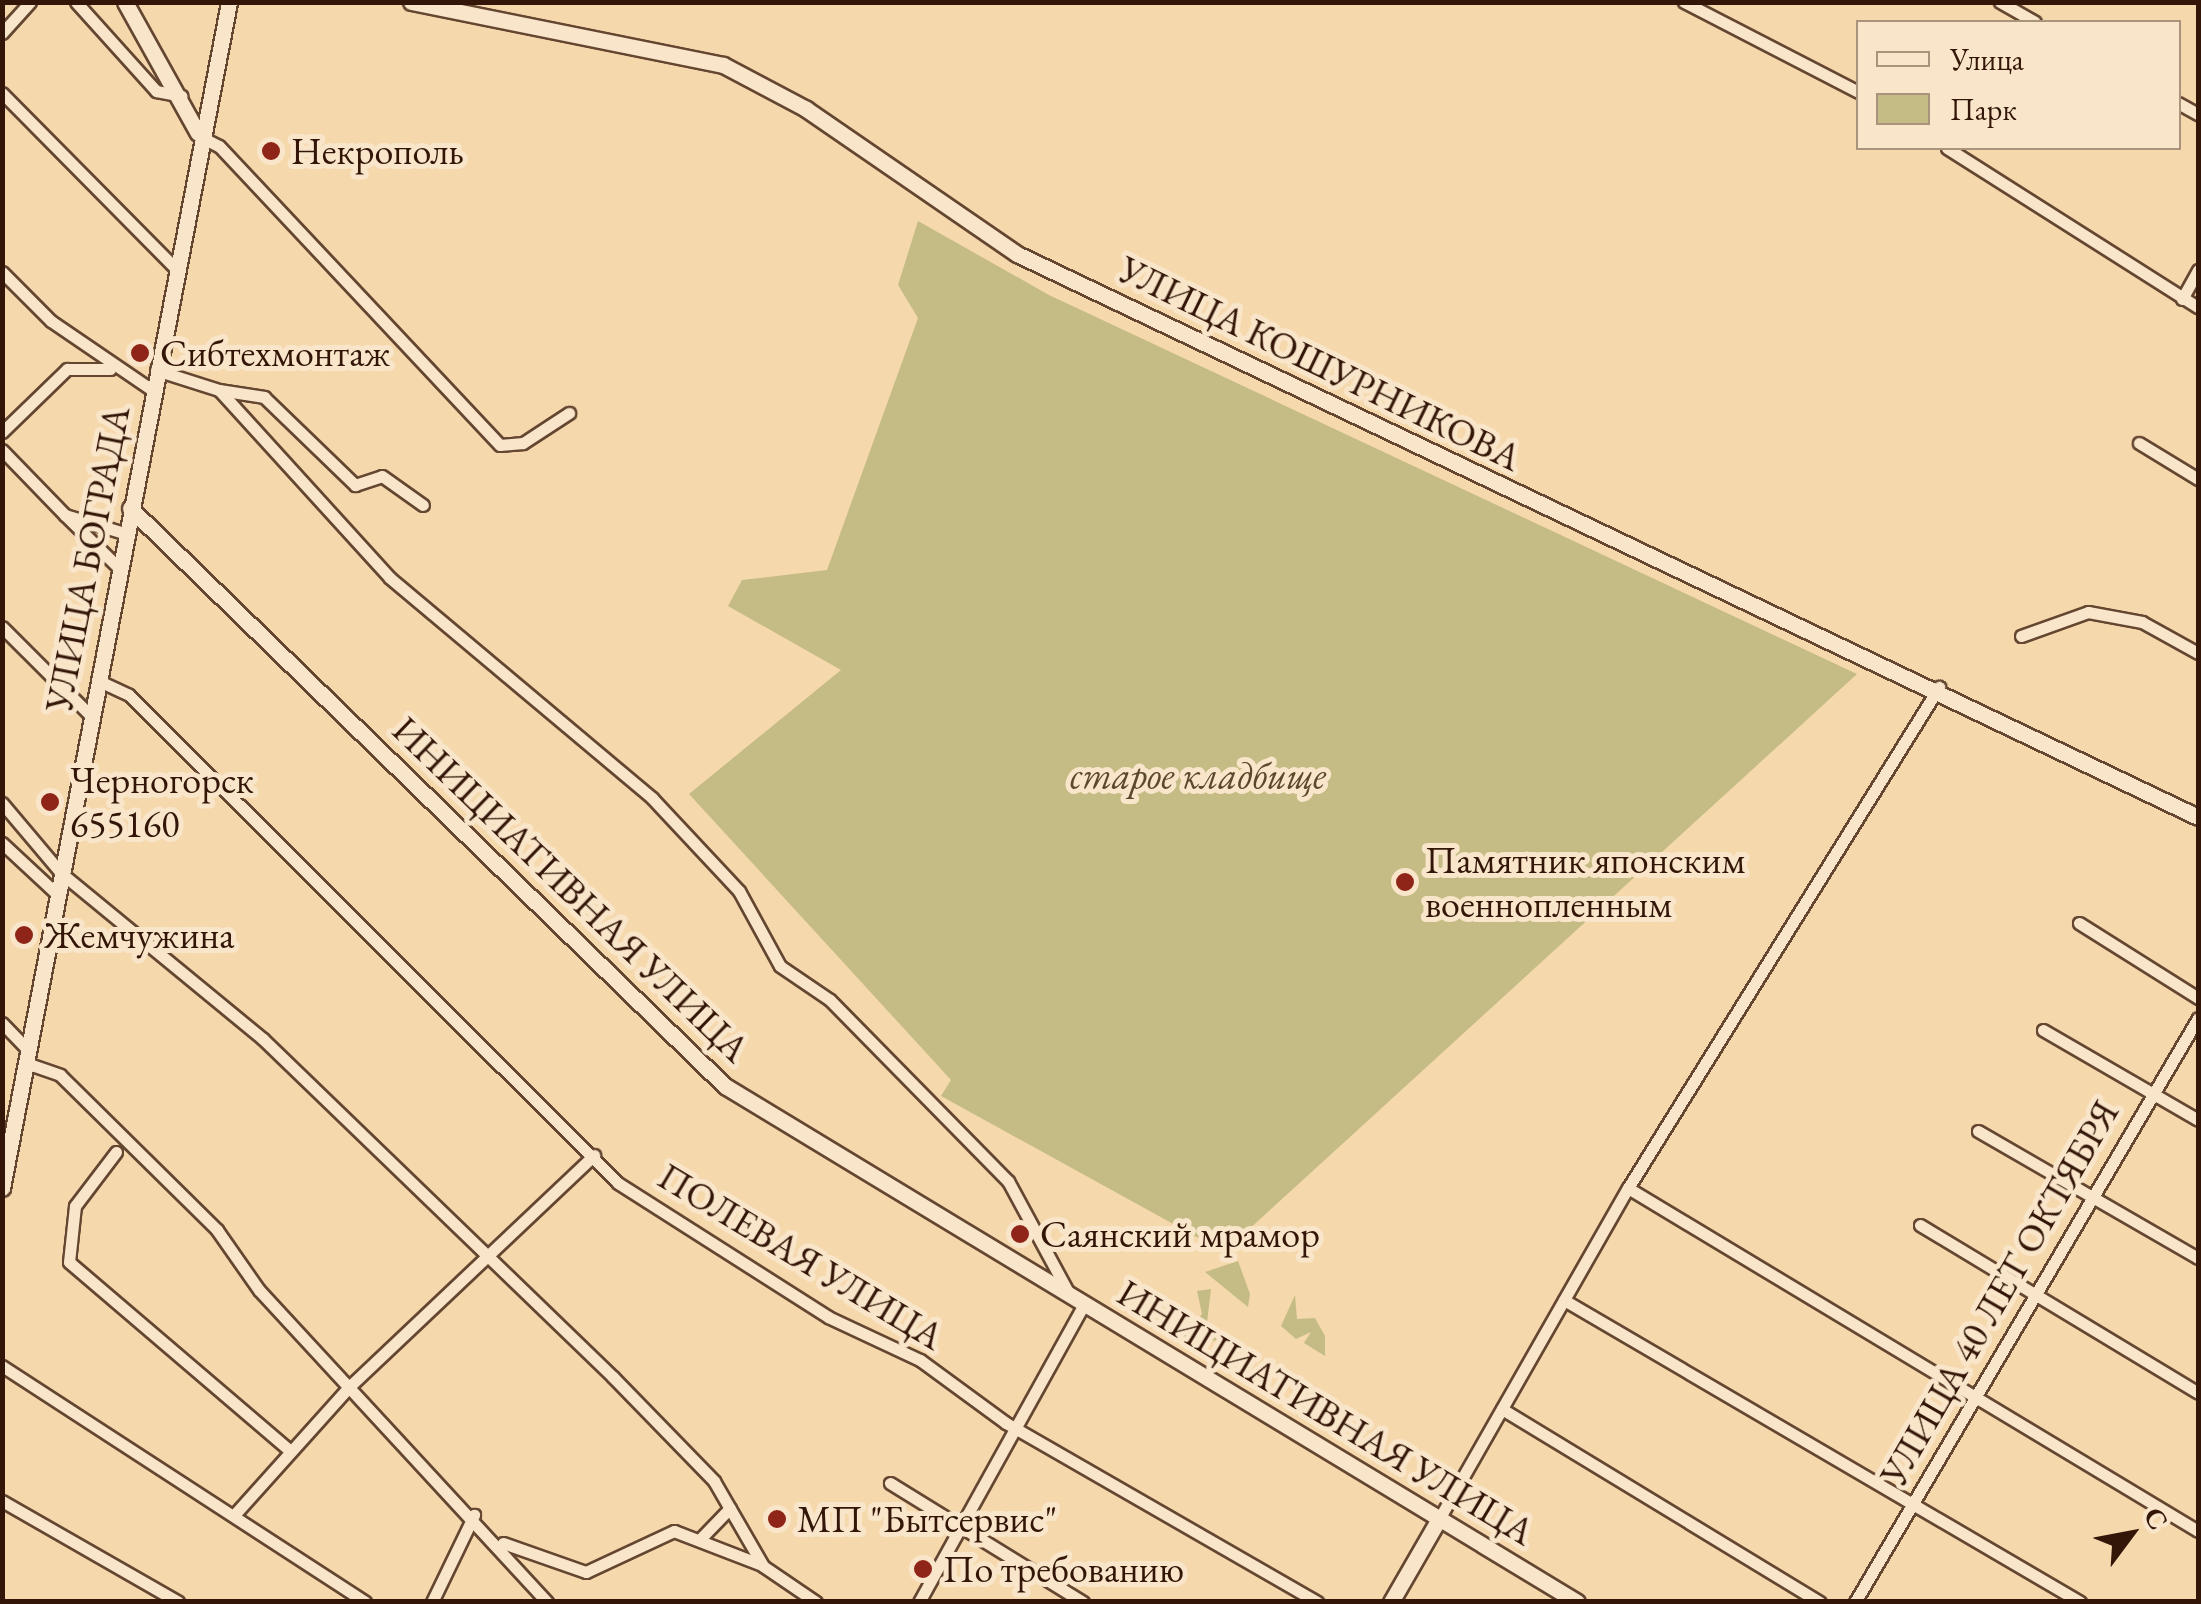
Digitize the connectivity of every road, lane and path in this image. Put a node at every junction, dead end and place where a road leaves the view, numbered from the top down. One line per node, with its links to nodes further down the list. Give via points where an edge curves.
1 (30, 2): 9 (street)
2 (76, 2): 12 (street, via 156,91)
3 (125, 2): 12 (main road)
4 (229, 2): 13 (main road, УЛИЦА БОГРАДА)
5 (412, 2): 38 (main road, УЛИЦА КОШУРНИКОВА, via 723,64 806,109 1016,254)
6 (1684, 2): 10 (street)
7 (2000, 2): 8 (street)
8 (2032, 20)
9 (2, 33)
10 (1856, 91)
11 (2, 93): 15 (street)
12 (184, 96): 13 (main road)
13 (198, 136): 15 (main road, УЛИЦА БОГРАДА); 24 (street, via 219,146 500,445 523,443)
14 (1950, 150): 18 (street)
15 (175, 268): 21 (main road, УЛИЦА БОГРАДА)
16 (2198, 270): 18 (street)
17 (2, 272): 20 (street)
18 (2182, 299): 19 (street)
19 (2198, 307)
20 (114, 370): 22 (street); 25 (street, via 67,369)
21 (156, 370): 22 (main road, УЛИЦА БОГРАДА); 23 (street)
22 (152, 390): 30 (main road, УЛИЦА БОГРАДА)
23 (219, 390): 29 (street, via 264,397 356,485 382,476); 64 (street, via 390,578 639,787 720,869 780,966 830,1000 1008,1181)
24 (569, 413)
25 (2, 432)
26 (2139, 444): 28 (street)
27 (2, 450): 31 (street)
28 (2198, 480)
29 (423, 505)
30 (130, 508): 32 (main road, УЛИЦА БОГРАДА); 64 (main road, ИНИЦИАТИВНАЯ УЛИЦА, via 692,1061)
31 (65, 515): 32 (street); 33 (street)
32 (124, 533): 33 (main road, УЛИЦА БОГРАДА)
33 (118, 568): 37 (main road, УЛИЦА БОГРАДА)
34 (2, 627): 39 (street)
35 (2021, 636): 36 (street, via 2088,612 2142,622)
36 (2198, 654)
37 (97, 680): 39 (main road, УЛИЦА БОГРАДА); 56 (street, ПОЛЕВАЯ УЛИЦА, via 130,695)
38 (1939, 686): 41 (main road, УЛИЦА КОШУРНИКОВА); 58 (street)
39 (90, 715): 44 (main road, УЛИЦА БОГРАДА)
40 (2, 803): 44 (street)
41 (2198, 817)
42 (2, 842): 43 (street)
43 (8, 856): 45 (street)
44 (61, 874): 45 (main road, УЛИЦА БОГРАДА); 61 (street, via 263,1040)
45 (58, 894): 51 (main road, УЛИЦА БОГРАДА)
46 (2079, 923): 47 (street)
47 (2198, 998)
48 (2198, 1018): 52 (street, УЛИЦА 40 ЛЕТ ОКТЯБРЯ)
49 (2, 1023): 51 (street)
50 (2043, 1030): 52 (street)
51 (27, 1056): 57 (main road, УЛИЦА БОГРАДА); 67 (street, via 60,1075 204,1217)
52 (2152, 1092): 53 (street); 59 (street, УЛИЦА 40 ЛЕТ ОКТЯБРЯ)
53 (2198, 1120)
54 (1978, 1130): 59 (street)
55 (116, 1152): 72 (street, via 75,1206 69,1262)
56 (594, 1155): 61 (street); 71 (street, ПОЛЕВАЯ УЛИЦА, via 618,1183)
57 (2, 1188)
58 (1628, 1188): 65 (street); 69 (street)
59 (2089, 1194): 62 (street); 63 (street, УЛИЦА 40 ЛЕТ ОКТЯБРЯ)
60 (1920, 1225): 63 (street)
61 (487, 1254): 67 (street); 76 (street)
62 (2198, 1258)
63 (2033, 1296): 68 (street); 69 (street, УЛИЦА 40 ЛЕТ ОКТЯБРЯ)
64 (1076, 1299): 71 (street); 79 (main road, ИНИЦИАТИВНАЯ УЛИЦА)
65 (1564, 1300): 70 (street); 75 (street)
66 (2, 1366): 77 (street)
67 (350, 1386): 72 (street); 78 (street)
68 (2198, 1393)
69 (1973, 1397): 75 (street, УЛИЦА 40 ЛЕТ ОКТЯБРЯ); 81 (street)
70 (1502, 1409): 79 (street); 95 (street)
71 (1017, 1426): 80 (street); 92 (street, ПОЛЕВАЯ УЛИЦА)
72 (288, 1450): 77 (street)
73 (890, 1484): 80 (street)
74 (2, 1502): 85 (street)
75 (1912, 1502): 96 (street, УЛИЦА 40 ЛЕТ ОКТЯБРЯ); 97 (street)
76 (730, 1508): 82 (street); 84 (street)
77 (234, 1514): 86 (street)
78 (474, 1515): 83 (street); 87 (street)
79 (1439, 1519): 93 (main road); 94 (main road, ИНИЦИАТИВНАЯ УЛИЦА)
80 (961, 1525): 90 (street); 91 (street)
81 (2198, 1531)
82 (702, 1536): 83 (street, via 660,1532 586,1572); 84 (street)
83 (495, 1538): 88 (street)
84 (763, 1566): 89 (street)
85 (178, 1602)
86 (365, 1602)
87 (432, 1602)
88 (547, 1602)
89 (816, 1602)
90 (919, 1602)
91 (1083, 1602)
92 (1317, 1602)
93 (1390, 1602)
94 (1577, 1602)
95 (1820, 1602)
96 (1855, 1602)
97 (2080, 1602)

